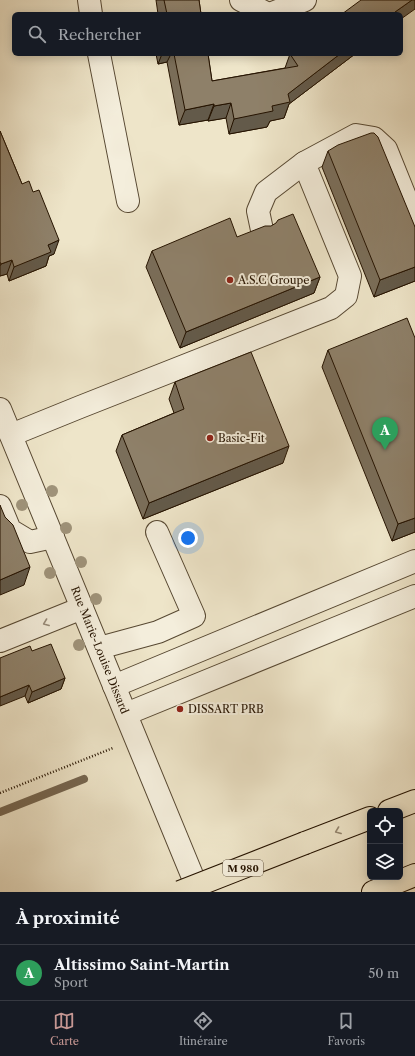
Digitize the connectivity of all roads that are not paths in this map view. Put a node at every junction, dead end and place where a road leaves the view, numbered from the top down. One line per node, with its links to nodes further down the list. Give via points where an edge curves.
1 (89, 0): 4 (street)
2 (241, 0): 5 (street)
3 (305, 0): 6 (street)
4 (91, 12)
5 (265, 12)
6 (274, 12)
7 (99, 56): 9 (street)
8 (304, 163): 10 (street, via 356,135 374,138 386,149); 11 (street, via 266,192 258,211); 12 (street, via 350,276 346,296 331,308 80,407)
9 (128, 201)
10 (415, 221)
11 (262, 230)
12 (4, 424): 15 (street, Rue Marie-Louise Dissard)
13 (0, 506): 15 (street, via 10,530 30,542)
14 (157, 532): 20 (street, via 194,616 158,632)
15 (53, 537): 18 (street, Rue Marie-Louise Dissard)
16 (415, 562): 21 (street)
17 (415, 596): 22 (street)
18 (82, 608): 19 (street, one-way to 19); 20 (street, Rue Marie-Louise Dissard)
19 (0, 641)
20 (98, 648): 21 (street, Rue Marie-Louise Dissard)
21 (114, 686): 22 (street, Rue Marie-Louise Dissard)
22 (126, 714): 28 (street, Rue Marie-Louise Dissard)
23 (415, 801): 24 (highway)
24 (397, 808)
25 (367, 819): 27 (highway, M 980, one-way to 27, bridge)
26 (415, 875): 29 (highway)
27 (180, 892)
28 (199, 892)
29 (373, 892)

